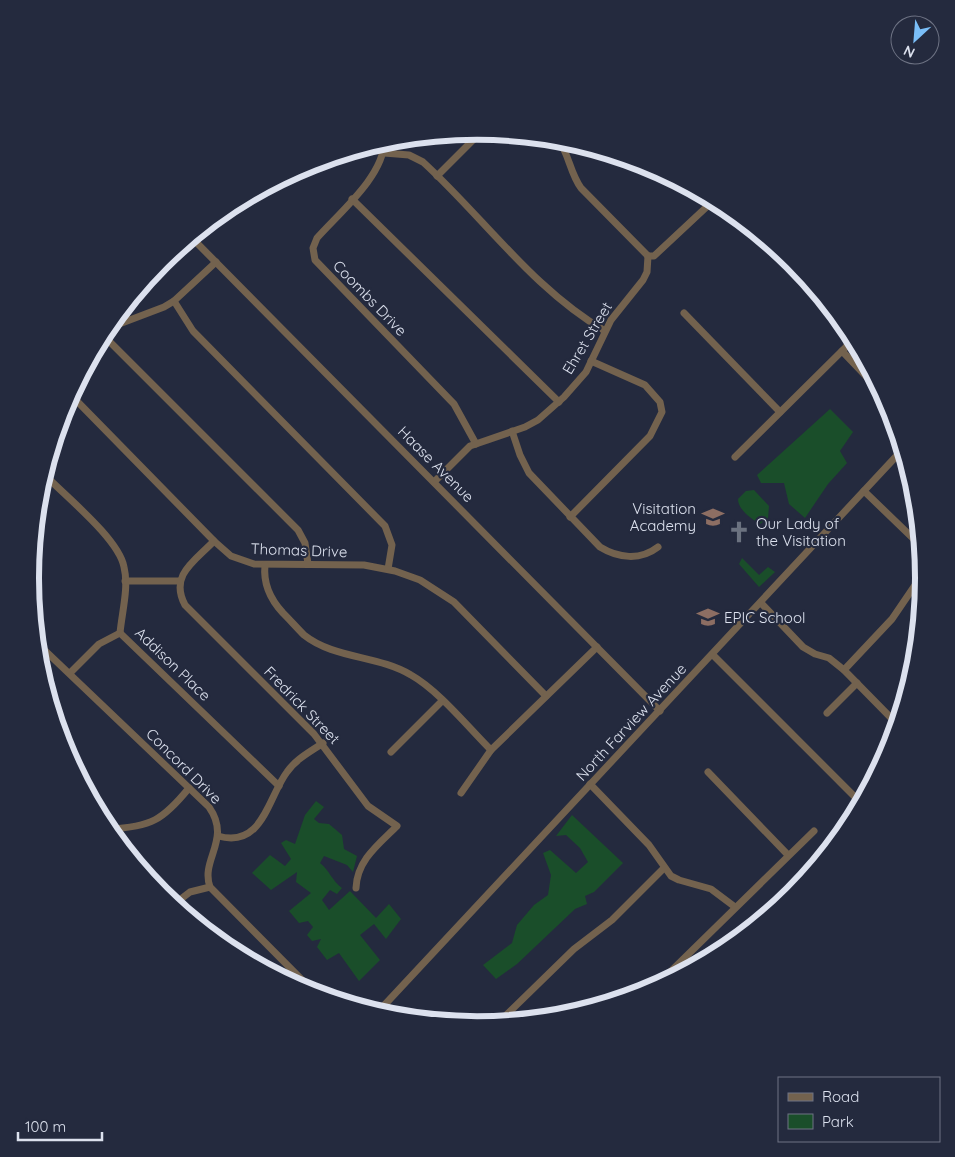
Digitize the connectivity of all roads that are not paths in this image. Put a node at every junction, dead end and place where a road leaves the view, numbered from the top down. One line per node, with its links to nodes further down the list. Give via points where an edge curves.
1 (473, 140): 4 (street)
2 (562, 148): 8 (street, via 572,175 581,188)
3 (384, 153): 4 (street, via 416,158); 5 (street, Coombs Drive, via 375,173)
4 (437, 176): 15 (street, via 553,294)
5 (352, 199): 22 (street); 25 (street, Coombs Drive, via 317,238 313,248 315,260 454,404)
6 (708, 206): 8 (street, via 654,256)
7 (196, 242): 9 (street, Haase Avenue)
8 (648, 256): 15 (street, Ehret Street, via 643,280)
9 (216, 262): 10 (street); 29 (street, Haase Avenue)
10 (174, 301): 13 (street); 37 (street, via 192,331 385,526 392,544)
11 (684, 313): 23 (street)
12 (125, 316): 13 (street)
13 (127, 320): 14 (street)
14 (121, 322)
15 (605, 331): 19 (street, Ehret Street)
16 (109, 341): 35 (street, via 298,530 306,544)
17 (847, 344): 18 (street)
18 (842, 351): 20 (street); 23 (street)
19 (591, 361): 22 (street, Ehret Street); 31 (street, via 645,385 660,402 662,412 650,436)
20 (867, 378)
21 (77, 401): 33 (street, Thomas Drive)
22 (559, 402): 24 (street, Ehret Street, via 538,420)
23 (780, 412): 27 (street)
24 (512, 431): 25 (street, Ehret Street); 31 (street, via 529,473)
25 (476, 444): 29 (street, Ehret Street, via 463,451)
26 (898, 455): 30 (street, North Farview Avenue)
27 (735, 457)
28 (50, 480): 38 (street, Addison Place, via 113,542 122,557)
29 (434, 482): 43 (street, Haase Avenue)
30 (864, 491): 32 (street); 41 (street, North Farview Avenue)
31 (570, 517): 34 (street, via 594,542 614,554 639,556)
32 (914, 540)
33 (214, 541): 36 (street, Thomas Drive, via 242,562); 39 (street, via 184,572)
34 (658, 547)
35 (308, 564): 36 (street, Thomas Drive); 37 (street, Thomas Drive)
36 (265, 565): 50 (street, via 265,582 274,603 304,634 334,650 403,671 429,687)
37 (388, 569): 49 (street, Thomas Drive, via 420,580 443,593)
38 (125, 581): 39 (street); 42 (street, Addison Place)
39 (180, 581): 54 (street, Fredrick Street, via 179,593 190,612)
40 (916, 584): 46 (street, via 892,619)
41 (761, 603): 45 (street, North Farview Avenue); 46 (street, via 803,646 829,658)
42 (120, 633): 47 (street, via 99,644); 59 (street, Addison Place)
43 (596, 647): 49 (street); 51 (street, Haase Avenue)
44 (45, 651): 47 (street, Concord Drive)
45 (713, 655): 51 (street, North Farview Avenue); 62 (street)
46 (844, 670): 48 (street)
47 (70, 674): 60 (street, Concord Drive)
48 (857, 683): 52 (street); 53 (street)
49 (546, 696): 55 (street)
50 (442, 701): 55 (street); 56 (street)
51 (660, 711): 58 (street, North Farview Avenue)
52 (827, 713)
53 (893, 720)
54 (323, 743): 59 (street, via 291,766); 69 (street, Fredrick Street, via 359,797 397,826 364,860)
55 (491, 750): 61 (street)
56 (391, 752)
57 (708, 772): 66 (street)
58 (590, 784): 67 (street, via 649,845); 74 (street, North Farview Avenue)
59 (278, 786): 65 (street, via 267,813 256,827 235,838)
60 (189, 788): 63 (street, via 158,820 141,827); 65 (street, Concord Drive, via 214,814)
61 (461, 793)
62 (857, 799)
63 (118, 829)
64 (814, 831): 66 (street)
65 (218, 836): 68 (street, Concord Drive, via 208,873)
66 (788, 855): 71 (street)
67 (664, 868): 71 (street, via 679,880 711,889); 75 (street, via 612,920 574,949)
68 (210, 887): 70 (street, via 190,892); 73 (street)
69 (356, 888)
70 (179, 900)
71 (735, 907): 72 (street)
72 (668, 974)
73 (303, 981)
74 (384, 1007)
75 (505, 1016)

